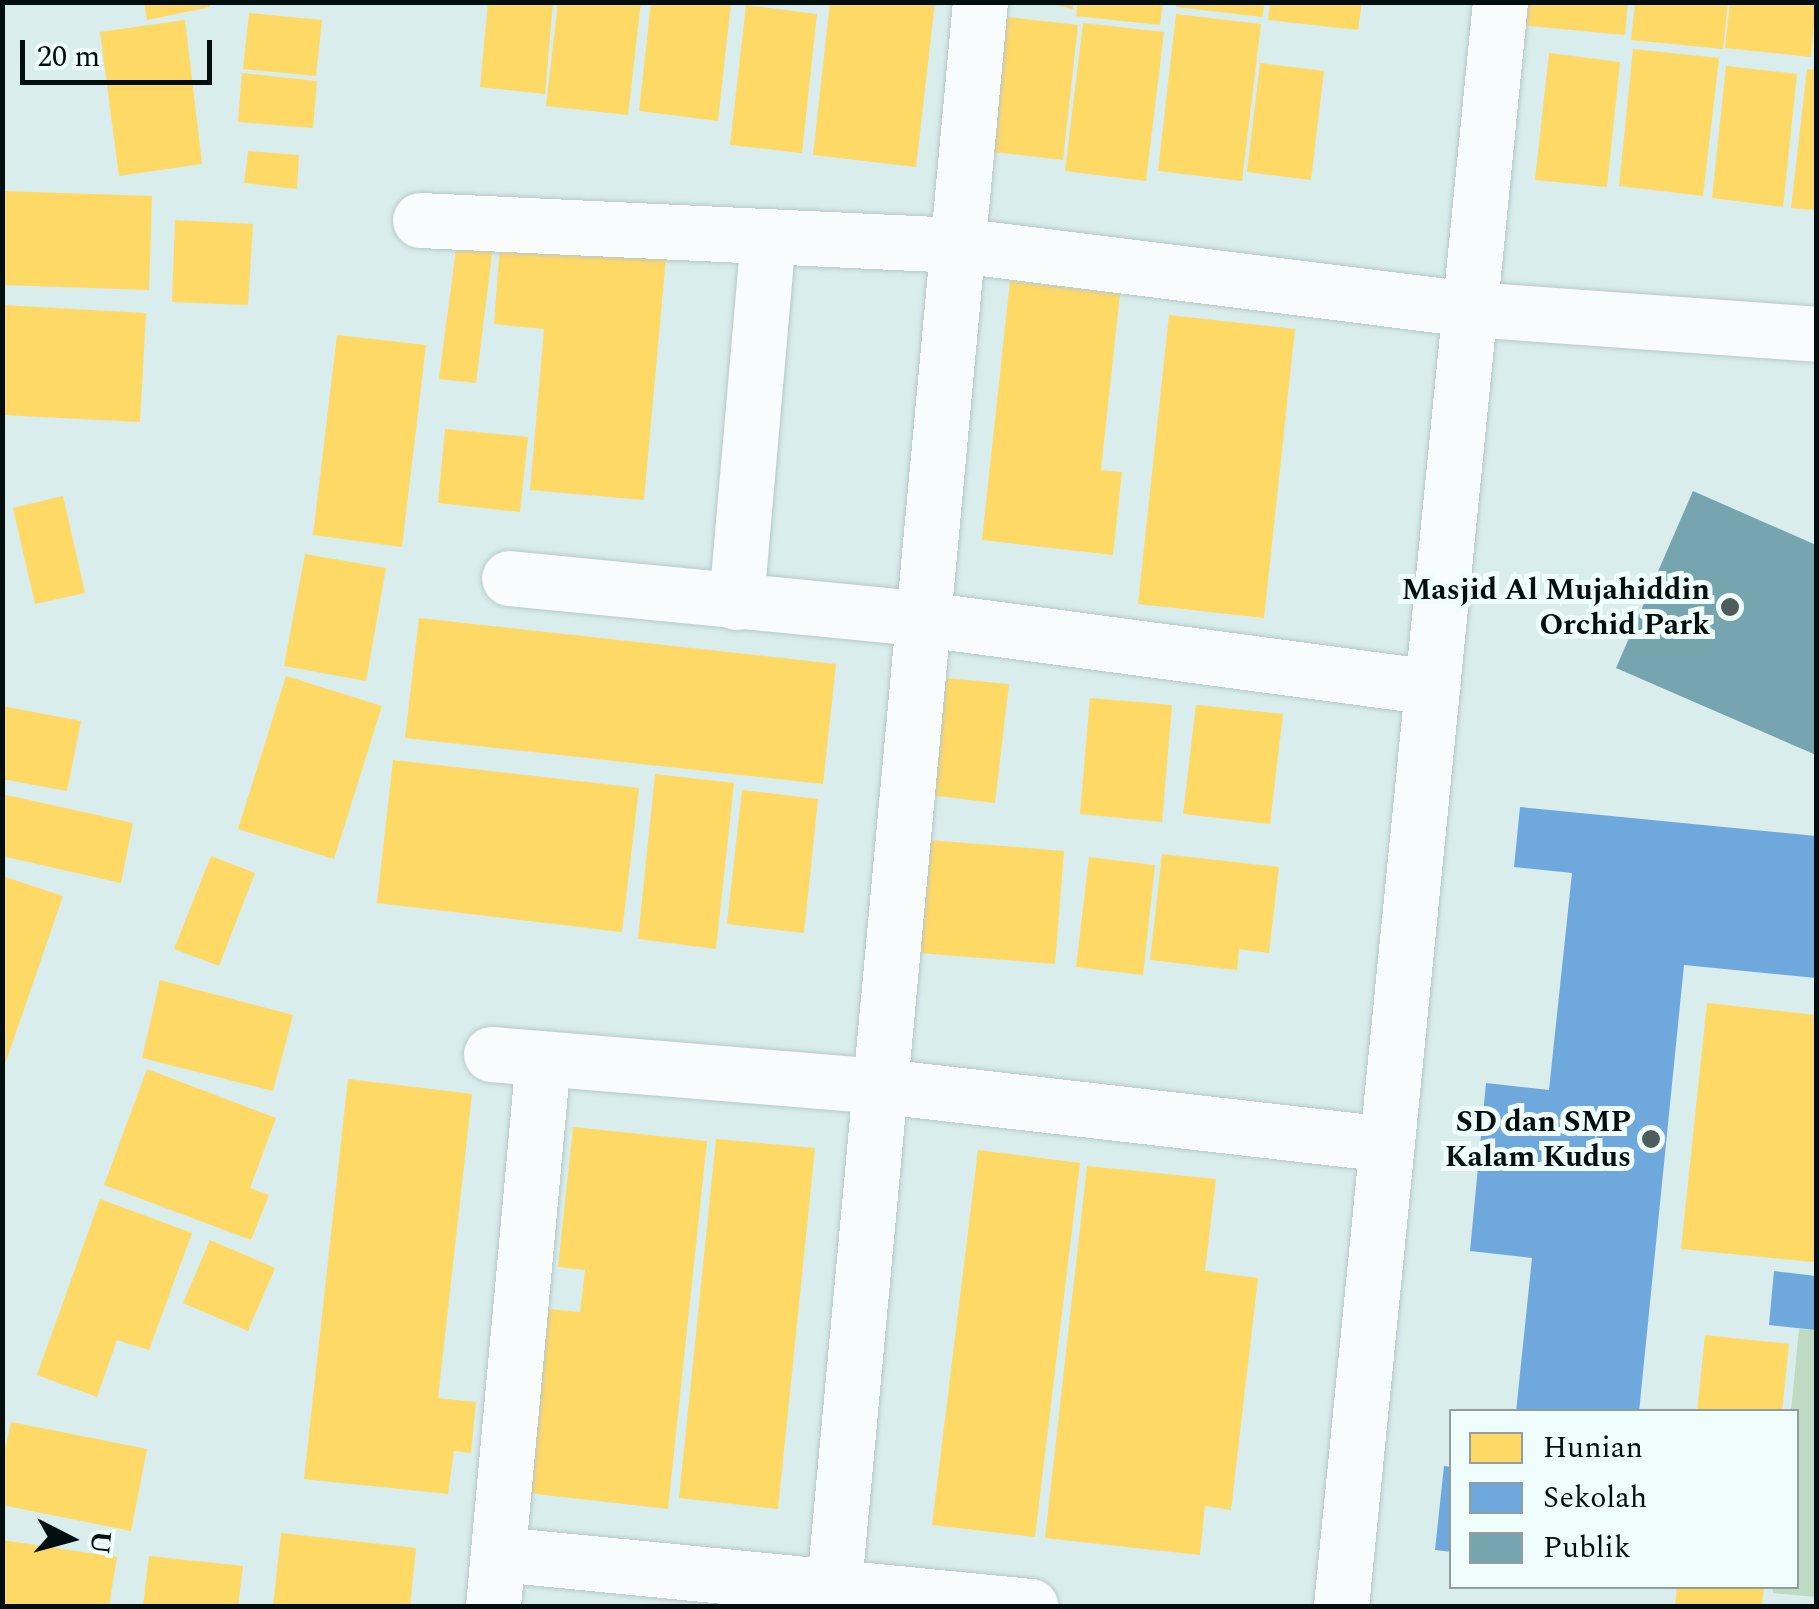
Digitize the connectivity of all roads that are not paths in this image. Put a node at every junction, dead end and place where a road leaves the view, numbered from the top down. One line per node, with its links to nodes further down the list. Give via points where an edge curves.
1 (980, 2): 5 (street)
2 (1500, 2): 6 (street)
3 (420, 220): 4 (street)
4 (768, 238): 5 (street); 9 (street)
5 (958, 244): 6 (street); 10 (street)
6 (1470, 309): 7 (street); 11 (street)
7 (1816, 334)
8 (508, 578): 9 (street)
9 (736, 602): 10 (street)
10 (924, 618): 11 (street); 12 (street)
11 (1432, 687): 13 (street)
12 (882, 1086): 13 (street); 14 (street, via 517,1056); 15 (street)
13 (1387, 1144): 17 (street)
14 (496, 1580): 15 (street)
15 (833, 1597): 16 (street)
16 (1030, 1606)
17 (1342, 1606)

